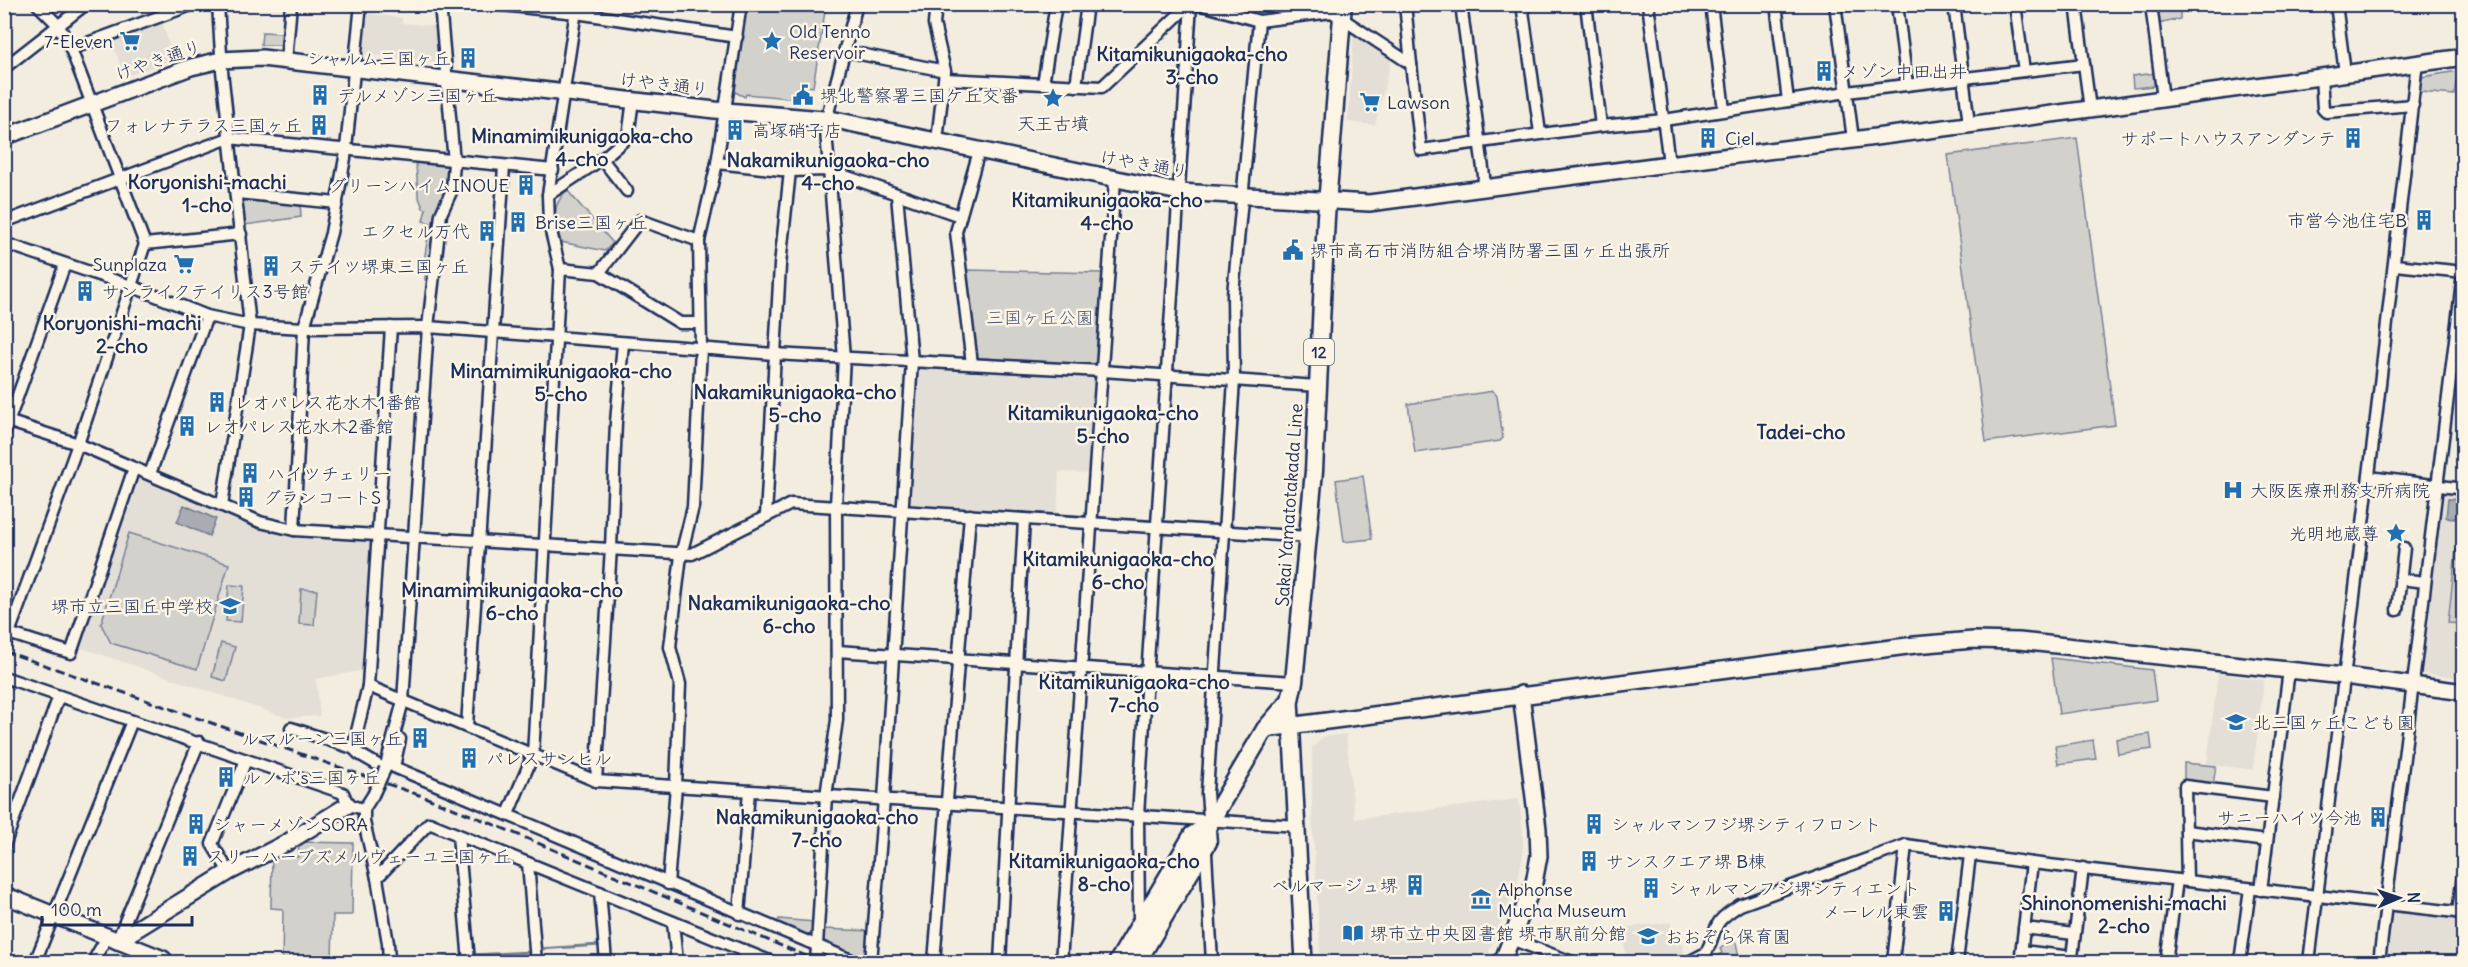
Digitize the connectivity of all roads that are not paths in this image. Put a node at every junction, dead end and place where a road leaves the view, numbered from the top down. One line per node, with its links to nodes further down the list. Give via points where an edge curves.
1 (37, 4): 33 (street)
2 (86, 4): 33 (street)
3 (194, 4): 35 (street)
4 (218, 4): 38 (street)
5 (291, 4): 39 (street)
6 (361, 4): 44 (street)
7 (440, 4): 50 (street)
8 (492, 4): 30 (street)
9 (741, 4): 34 (street)
10 (857, 4): 36 (street)
11 (936, 4): 47 (street, via 934,24)
12 (1056, 4): 51 (street)
13 (1087, 4): 53 (street)
14 (1190, 4): 53 (street, via 1102,87); 88 (street)
15 (1199, 4): 32 (street)
16 (1405, 4): 42 (street)
17 (1461, 4): 73 (street)
18 (1522, 4): 68 (street)
19 (1586, 4): 67 (street)
20 (1648, 4): 65 (street)
21 (1711, 4): 62 (street)
22 (1776, 4): 58 (street)
23 (1835, 4): 55 (street)
24 (1897, 4): 52 (street)
25 (1954, 4): 49 (street)
26 (2015, 4): 45 (street)
27 (2076, 4): 41 (street)
28 (2151, 4): 56 (street)
29 (2336, 4): 46 (street)
30 (577, 9): 34 (street); 54 (street)
31 (1343, 12): 32 (street); 42 (street); 93 (main road, Sakai Yamatotakada Line / 12)
32 (1259, 21): 92 (street)
33 (59, 26): 35 (street); 43 (street)
34 (737, 37): 63 (street)
35 (71, 50): 59 (street)
36 (845, 51): 47 (street); 64 (street)
37 (2463, 57): 40 (street, けやき通り)
38 (221, 60): 39 (street, けやき通り); 59 (street, けやき通り, via 191,67); 70 (street)
39 (286, 61): 44 (street, けやき通り)
40 (2417, 62): 46 (street, けやき通り); 60 (street)
41 (2084, 63): 45 (street); 61 (street)
42 (1411, 64): 73 (street, via 1421,150)
43 (4, 68)
44 (356, 68): 50 (street, けやき通り); 74 (street)
45 (2024, 71): 49 (street)
46 (2345, 73): 48 (street, けやき通り)
47 (945, 75): 51 (street); 72 (street)
48 (2321, 76): 56 (street, けやき通り); 60 (street, via 2326,112)
49 (1964, 78): 52 (street); 66 (street)
50 (447, 79): 54 (street, けやき通り); 77 (street)
51 (1043, 84): 53 (street)
52 (1907, 85): 55 (street)
53 (1076, 86)
54 (565, 92): 57 (street, けやき通り); 81 (street)
55 (1847, 92): 58 (street); 71 (street)
56 (2163, 99): 61 (street, けやき通り)
57 (633, 100): 63 (street, けやき通り); 76 (street, via 628,137)
58 (1788, 101): 62 (street)
59 (92, 104): 69 (street, けやき通り); 84 (street)
60 (2413, 105): 102 (street)
61 (2090, 109): 66 (street, けやき通り)
62 (1724, 110): 65 (street)
63 (726, 111): 64 (street, けやき通り); 79 (street)
64 (828, 120): 72 (street, けやき通り); 82 (street)
65 (1664, 120): 67 (street); 78 (street)
66 (1969, 124): 71 (street, けやき通り)
67 (1601, 126): 68 (street)
68 (1540, 133): 73 (street)
69 (4, 137)
70 (229, 138): 74 (street); 84 (street); 89 (street)
71 (1853, 139): 78 (street, けやき通り)
72 (937, 141): 75 (street, けやき通り)
73 (1479, 143): 86 (street)
74 (345, 150): 77 (street); 94 (street)
75 (979, 151): 85 (street, けやき通り); 95 (street)
76 (602, 159): 87 (street); 90 (street)
77 (454, 162): 80 (street); 112 (street, via 452,190 441,214)
78 (1669, 163): 86 (street, けやき通り)
79 (717, 164): 83 (street); 98 (street)
80 (504, 166): 81 (street); 113 (street)
81 (553, 170): 90 (street)
82 (828, 170): 83 (street); 91 (street); 118 (street)
83 (790, 171): 117 (street)
84 (120, 178): 96 (street); 100 (street)
85 (1115, 180): 88 (street, けやき通り); 121 (street)
86 (1483, 188): 93 (street, けやき通り, via 1369,203)
87 (627, 191)
88 (1179, 192): 92 (street, けやき通り); 122 (street)
89 (237, 193): 94 (street); 97 (street)
90 (548, 195): 103 (street, via 549,223)
91 (897, 195): 95 (street); 119 (street)
92 (1243, 196): 93 (street, けやき通り); 123 (street, via 1233,294)
93 (1328, 199): 124 (main road, Sakai Yamatotakada Line / 12)
94 (337, 204): 110 (street)
95 (960, 216): 120 (street, via 956,232)
96 (4, 222)
97 (241, 234): 100 (street); 109 (street)
98 (699, 241): 105 (street, via 640,220); 108 (street)
99 (4, 243): 101 (street)
100 (145, 244): 106 (street)
101 (65, 264): 106 (street); 125 (street)
102 (2395, 265): 104 (street); 130 (street)
103 (560, 269): 105 (street); 114 (street)
104 (2463, 270): 131 (street)
105 (599, 273): 108 (street, via 680,323)
106 (131, 286): 107 (street); 127 (street)
107 (207, 316): 109 (street); 129 (street)
108 (700, 323): 116 (street)
109 (250, 325): 110 (street); 133 (street)
110 (304, 327): 111 (street); 141 (street)
111 (391, 327): 112 (street); 143 (street)
112 (428, 327): 113 (street); 144 (street)
113 (494, 333): 114 (street); 146 (street)
114 (556, 337): 115 (street); 147 (street)
115 (623, 343): 116 (street); 148 (street)
116 (700, 347): 117 (street); 150 (street, via 693,507)
117 (774, 354): 118 (street); 137 (street)
118 (844, 358): 119 (street); 134 (street)
119 (912, 361): 120 (street); 135 (street)
120 (972, 364): 121 (street)
121 (1102, 371): 122 (street); 139 (street)
122 (1166, 376): 123 (street); 140 (street)
123 (1234, 380): 124 (street); 142 (street)
124 (1317, 386): 145 (main road, Sakai Yamatotakada Line / 12)
125 (7, 421): 126 (street); 127 (street)
126 (4, 434)
127 (78, 444): 128 (street); 154 (street)
128 (134, 468): 129 (street); 154 (street, via 71,653)
129 (150, 474): 133 (street)
130 (2369, 477): 131 (street); 163 (street)
131 (2437, 485): 132 (street); 152 (street)
132 (2463, 489)
133 (222, 505): 141 (street, via 260,522)
134 (836, 505): 135 (street); 137 (street, via 791,504); 155 (street)
135 (903, 511): 136 (street); 156 (street)
136 (970, 515): 138 (street); 157 (street)
137 (766, 516): 150 (street, via 692,554)
138 (1024, 519): 139 (street); 158 (street)
139 (1092, 523): 140 (street); 159 (street)
140 (1157, 527): 142 (street); 161 (street)
141 (294, 530): 143 (street)
142 (1225, 532): 145 (street); 162 (street)
143 (377, 535): 144 (street); 166 (street)
144 (415, 537): 146 (street); 172 (street)
145 (1309, 537): 165 (main road, Sakai Yamatotakada Line / 12)
146 (481, 541): 147 (street); 176 (street)
147 (543, 544): 148 (street); 181 (street)
148 (611, 548): 150 (street); 184 (street)
149 (2404, 548): 151 (street)
150 (681, 555): 185 (street, via 669,647 680,684)
151 (2400, 579): 152 (street); 153 (street)
152 (2425, 582): 167 (street)
153 (2397, 610)
154 (7, 638)
155 (837, 651): 156 (street); 187 (street, via 837,720)
156 (893, 654): 157 (street); 189 (street)
157 (958, 659): 158 (street); 190 (street)
158 (1016, 663): 159 (street); 192 (street)
159 (1082, 667): 161 (street); 194 (street)
160 (2289, 670): 163 (street); 169 (street, via 2081,646 1972,640); 188 (street)
161 (1147, 672): 162 (street); 196 (street)
162 (1215, 676): 165 (street); 197 (street, via 1207,793)
163 (2344, 676): 167 (street); 217 (street)
164 (4, 677): 170 (street)
165 (1294, 682): 171 (main road, Sakai Yamatotakada Line / 12)
166 (368, 686): 172 (street); 180 (street)
167 (2412, 686): 168 (street); 218 (street)
168 (2463, 692)
169 (1521, 694): 175 (street); 227 (street, via 1539,856 1534,883)
170 (59, 696): 174 (street); 203 (street)
171 (1290, 700): 175 (street); 178 (main road, Sakai Yamatotakada Line / 12)
172 (403, 701): 173 (street); 176 (street)
173 (399, 717): 183 (street); 195 (street, via 402,728 394,767)
174 (132, 721): 179 (street); 221 (street)
175 (1292, 725): 178 (street); 198 (street)
176 (467, 726): 181 (street)
177 (291, 728): 180 (street)
178 (1265, 729): 197 (main road, Sakai Yamatotakada Line / 12)
179 (200, 742): 182 (street); 226 (street)
180 (353, 748): 183 (street)
181 (532, 755): 184 (street); 195 (street)
182 (246, 760): 191 (street, via 343,793); 210 (street, via 212,844)
183 (385, 769): 193 (street, bridge)
184 (596, 782): 185 (street)
185 (676, 786): 186 (street); 213 (street)
186 (749, 791): 187 (street); 220 (street)
187 (826, 796): 189 (street); 228 (street)
188 (2273, 797): 199 (street, via 2185,786); 201 (street)
189 (884, 799): 190 (street); 243 (street)
190 (947, 803): 192 (street); 244 (street)
191 (348, 806): 193 (street); 210 (street)
192 (1008, 807): 194 (street); 245 (street)
193 (364, 809): 211 (street)
194 (1071, 811): 196 (street); 246 (street)
195 (508, 814): 213 (street)
196 (1138, 816): 197 (street); 223 (street)
197 (1211, 820): 198 (street); 204 (street, via 1211,843); 223 (street, via 1190,833); 248 (main road, Sakai Yamatotakada Line / 12)
198 (1298, 826): 251 (street)
199 (2186, 831): 201 (street); 212 (street)
200 (458, 835): 207 (street); 211 (street, via 429,823); 235 (street)
201 (2267, 841): 214 (street)
202 (1906, 845): 205 (street); 254 (street, via 1740,905 1724,915 1714,928 1706,953); 255 (street)
203 (4, 846)
204 (1206, 852): 249 (street); 250 (street)
205 (1970, 855): 206 (street); 256 (street)
206 (2032, 862): 209 (street); 224 (street)
207 (528, 864): 215 (street); 236 (street)
208 (2463, 867): 219 (street)
209 (2083, 868): 212 (street); 225 (street)
210 (229, 872): 226 (street)
211 (377, 878): 234 (street)
212 (2182, 880): 214 (street); 257 (street)
213 (668, 884): 220 (street)
214 (2255, 889): 217 (street); 258 (street)
215 (600, 892): 222 (street); 237 (street)
216 (4, 895): 221 (street)
217 (2317, 897): 218 (street); 259 (street)
218 (2386, 905): 219 (street); 260 (street)
219 (2461, 913)
220 (739, 914): 228 (street)
221 (55, 916): 226 (street); 231 (street)
222 (674, 922): 229 (street); 238 (street)
223 (1138, 922): 247 (street)
224 (2024, 928): 225 (street); 230 (street)
225 (2074, 934): 230 (street, via 2072,957)
226 (112, 939): 232 (street, via 96,956); 233 (street)
227 (1511, 939): 252 (street); 253 (street)
228 (817, 947): 241 (street); 242 (street)
229 (744, 950): 239 (street); 240 (street)
230 (2021, 957)
231 (35, 963)
232 (96, 963)
233 (164, 963)
234 (389, 963)
235 (469, 963)
236 (537, 963)
237 (606, 963)
238 (676, 963)
239 (745, 963)
240 (772, 963)
241 (816, 963)
242 (856, 963)
243 (871, 963)
244 (934, 963)
245 (1000, 963)
246 (1061, 963)
247 (1114, 963)
248 (1128, 963)
249 (1141, 963)
250 (1212, 963)
251 (1304, 963)
252 (1502, 963)
253 (1572, 963)
254 (1689, 963)
255 (1893, 963)
256 (1957, 963)
257 (2166, 963)
258 (2240, 963)
259 (2309, 963)
260 (2379, 963)

